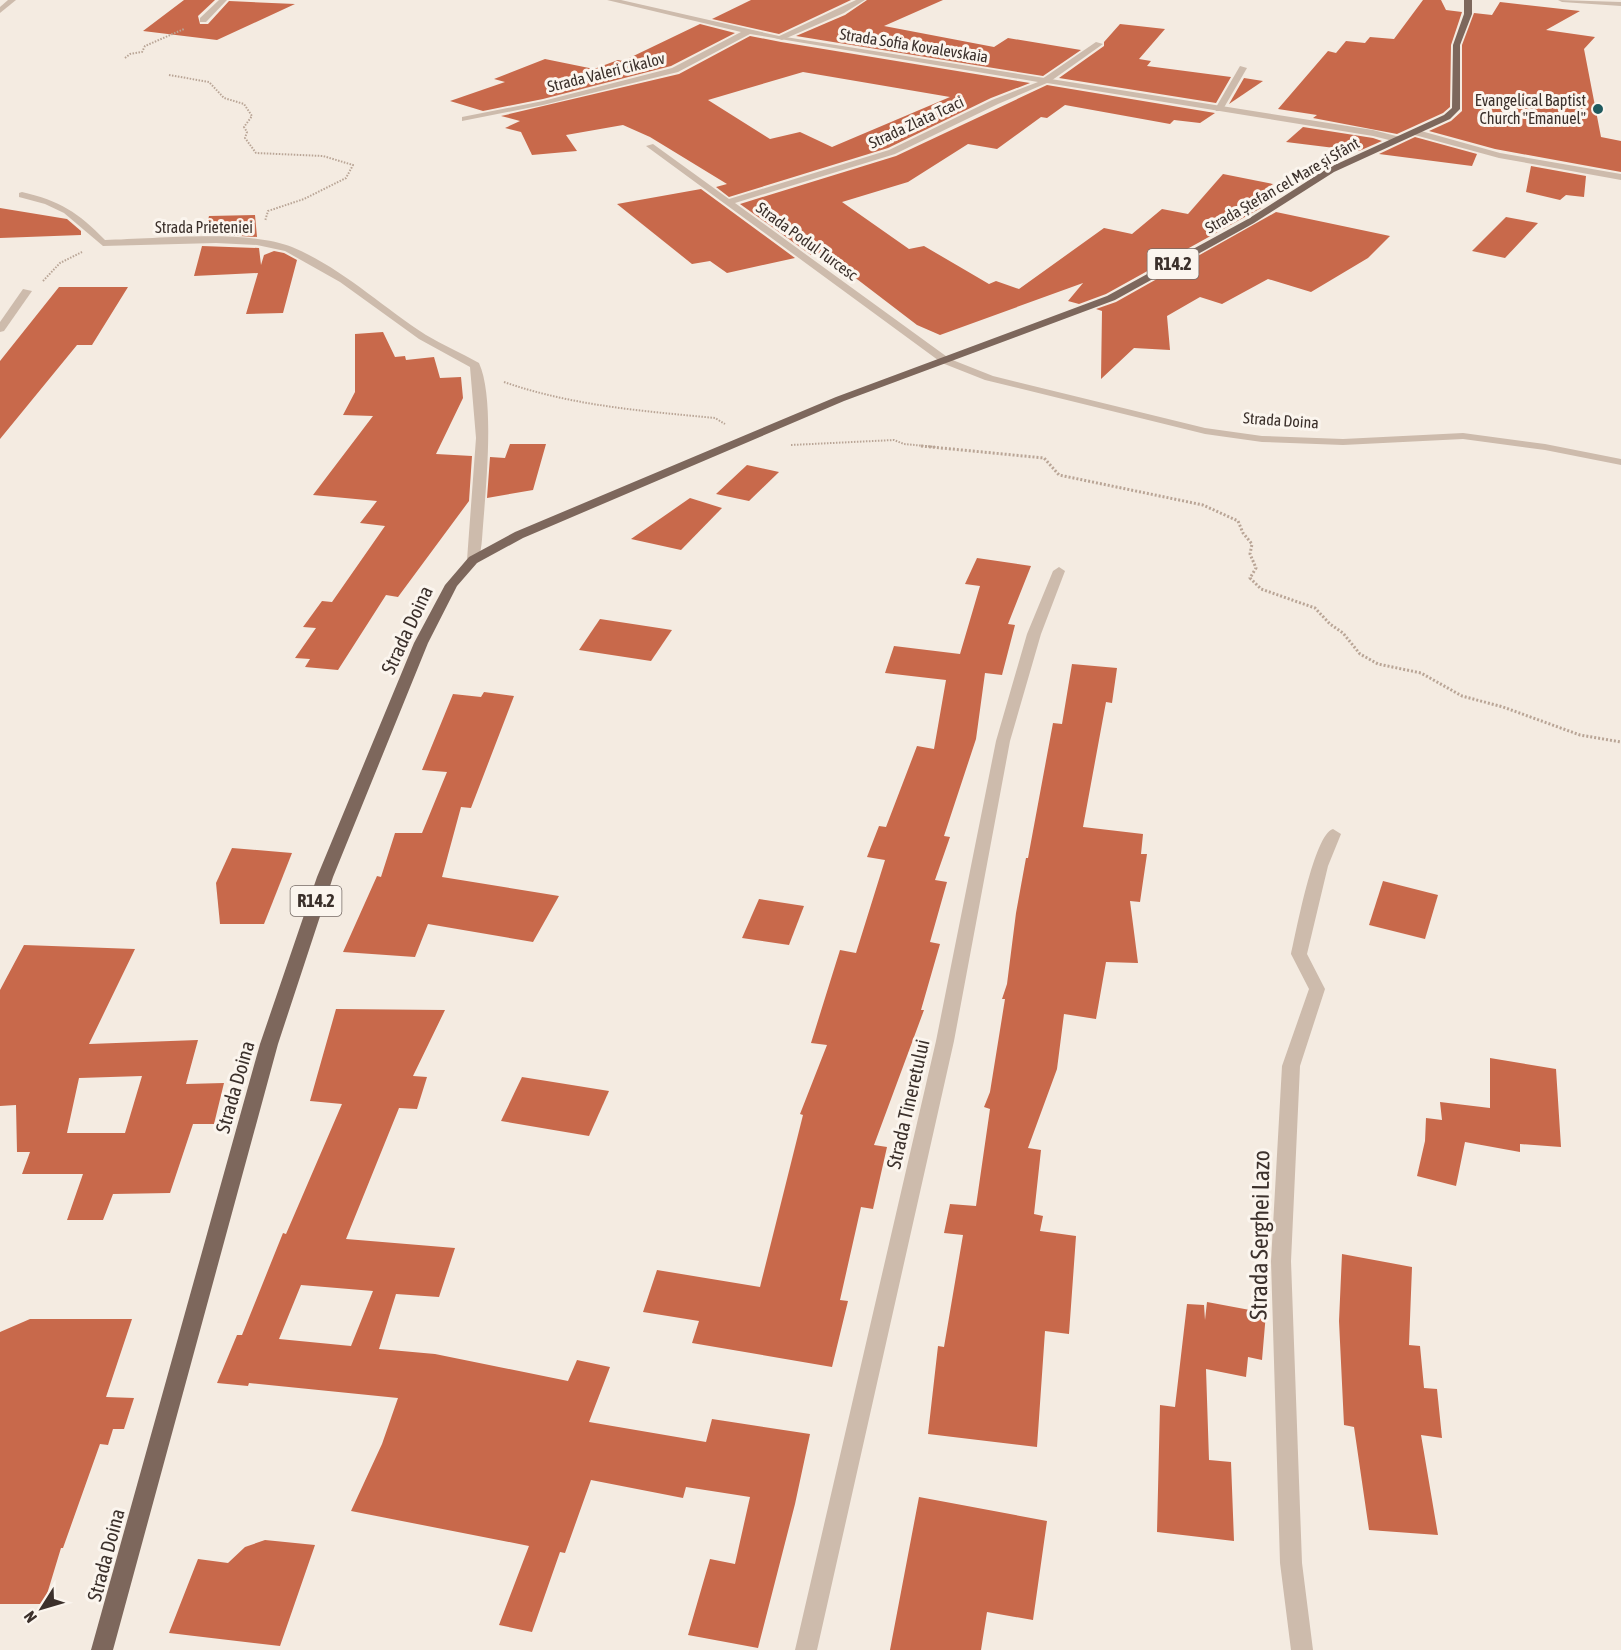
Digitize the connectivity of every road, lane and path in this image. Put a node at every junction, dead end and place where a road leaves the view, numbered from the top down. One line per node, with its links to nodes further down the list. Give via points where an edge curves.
1 (12, 0): 8 (street)
2 (223, 0): 9 (street)
3 (612, 0): 10 (street, Strada Sofia Kovalevskaia)
4 (861, 0): 11 (street, Strada Sofia Kovalevskaia)
5 (1468, 0): 19 (main road, Strada Ștefan cel Mare și Sfânt / R14.2, via 1470,5 1457,45 1456,109)
6 (1562, 0): 7 (street)
7 (1621, 4)
8 (0, 11)
9 (203, 20): 13 (path)
10 (747, 32): 11 (street, Strada Sofia Kovalevskaia); 18 (street, Strada Valeri Cikalov, via 675,70)
11 (779, 38): 16 (street, Strada Sofia Kovalevskaia)
12 (1099, 44): 16 (street)
13 (125, 58)
14 (1243, 68): 17 (street)
15 (169, 75): 25 (path, via 209,82 230,102 244,104 252,116 244,127 245,138 256,153 323,156 353,165 346,178 304,200 268,211 264,224)
16 (1045, 81): 17 (street, Strada Sofia Kovalevskaia); 24 (street, Strada Zlata Tcaci, via 892,152)
17 (1219, 109): 20 (street, Strada Sofia Kovalevskaia)
18 (465, 119)
19 (1414, 132): 20 (main road, Strada Ștefan cel Mare și Sfânt / R14.2); 22 (street, via 1499,154)
20 (1397, 139): 29 (main road, Strada Ștefan cel Mare și Sfânt / R14.2, via 1331,170 1251,221 1130,289)
21 (650, 146): 24 (street, Strada Podul Turcesc)
22 (1621, 177)
23 (22, 195): 26 (street, via 57,203)
24 (728, 202): 29 (street, Strada Podul Turcesc)
25 (242, 241): 26 (street, Strada Prieteniei); 30 (street, Strada Prieteniei, via 288,249 311,261 423,337)
26 (103, 243): 27 (path, via 60,263 38,287)
27 (27, 291): 28 (street)
28 (0, 329)
29 (946, 361): 31 (main road, Strada Ștefan cel Mare și Sfânt / R14.2); 33 (street, Strada Doina, via 989,378 1206,431 1262,439 1343,442 1463,436)
30 (475, 365): 32 (path, via 488,375 546,396 715,418 732,429); 34 (street, via 481,397 483,461)
31 (840, 399): 32 (main road, Strada Doina / R14.2)
32 (758, 435): 34 (main road, Strada Doina / R14.2, via 519,535); 36 (path, via 763,440 795,446 894,440 1044,458 1059,475 1203,505 1238,521 1252,544 1250,554 1256,568 1250,578 1261,588 1315,608 1360,654 1389,668 1421,673 1462,696 1580,735)
33 (1621, 462)
34 (473, 560): 38 (main road, Strada Doina / R14.2, via 451,585 421,643 325,877 269,1044)
35 (1059, 571): 39 (street, Strada Tineretului, via 1034,634 1004,741 945,1041)
36 (1621, 742)
37 (1333, 834): 40 (street, Strada Serghei Lazo, via 1320,866 1299,954 1317,989 1291,1066 1281,1261 1291,1563)
38 (102, 1650)
39 (806, 1650)
40 (1302, 1650)

